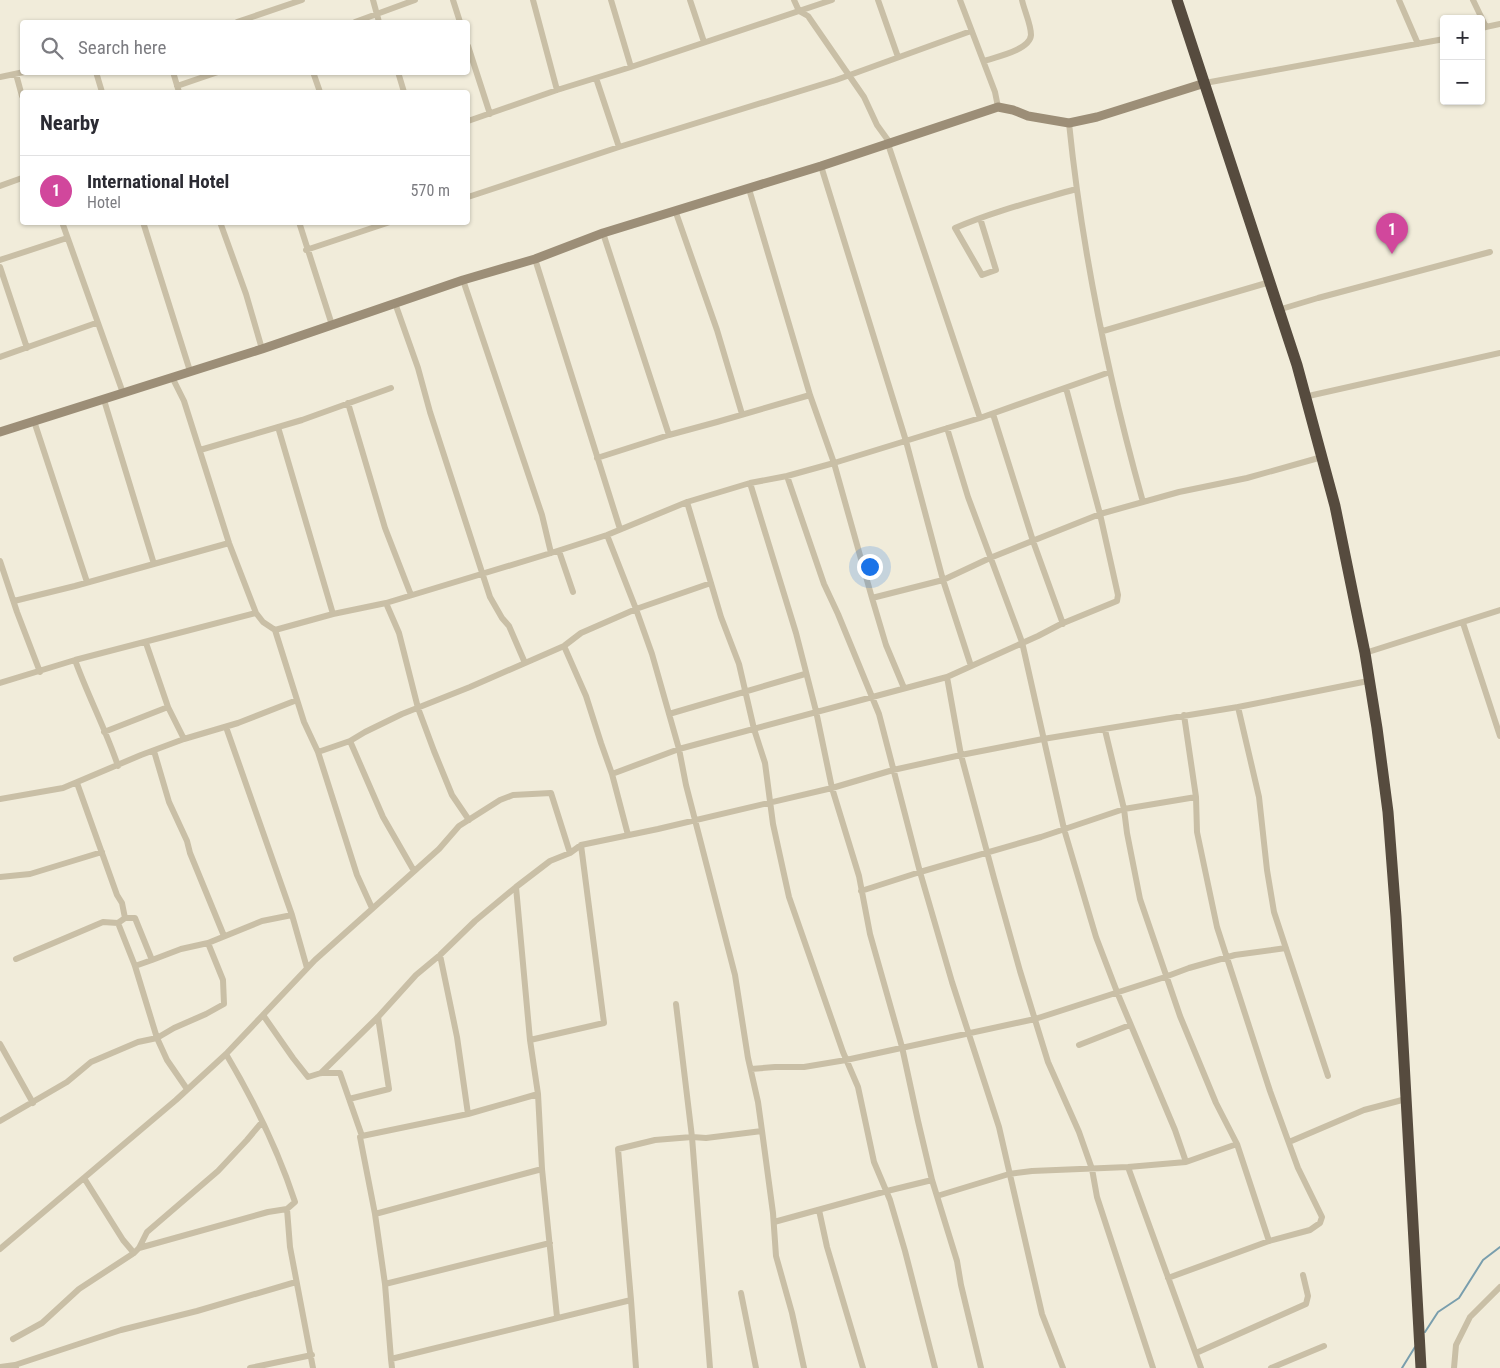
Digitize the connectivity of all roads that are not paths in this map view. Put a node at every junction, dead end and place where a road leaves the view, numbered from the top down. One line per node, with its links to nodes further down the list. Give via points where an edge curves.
1 (302, 0): 19 (street)
2 (372, 0): 17 (street)
3 (415, 0): 17 (street)
4 (453, 0): 22 (street)
5 (533, 0): 49 (street)
6 (611, 0): 32 (street)
7 (690, 0): 27 (street)
8 (794, 0): 16 (street)
9 (832, 0): 16 (street)
10 (878, 0): 30 (street)
11 (960, 0): 25 (street)
12 (1022, 0): 31 (street, via 1031,34 1029,42)
13 (1400, 0): 28 (street)
14 (1473, 0): 18 (street)
15 (1180, 1): 43 (highway)
16 (800, 11): 27 (street); 40 (street, via 808,16)
17 (376, 14): 20 (street); 21 (street)
18 (1479, 15)
19 (243, 20)
20 (360, 20)
21 (378, 20)
22 (459, 20)
23 (1500, 24): 24 (street)
24 (1485, 27)
25 (971, 31): 30 (street); 31 (street)
26 (1440, 40): 28 (street)
27 (704, 42): 32 (street)
28 (1418, 44): 43 (street)
29 (470, 52): 51 (street)
30 (898, 57): 40 (street)
31 (984, 61): 50 (street)
32 (631, 67): 42 (street)
33 (20, 73): 34 (street)
34 (16, 74): 41 (street); 45 (street)
35 (97, 75): 46 (street)
36 (174, 75): 44 (street)
37 (211, 75): 44 (street)
38 (315, 75): 47 (street)
39 (399, 75): 48 (street)
40 (849, 75): 54 (street); 55 (street)
41 (0, 77)
42 (596, 78): 49 (street); 55 (street)
43 (1205, 83): 53 (street); 77 (highway)
44 (178, 89)
45 (20, 90)
46 (101, 90)
47 (319, 90)
48 (403, 90)
49 (558, 90): 51 (street)
50 (998, 106): 53 (street, via 1028,116); 54 (street)
51 (490, 114): 52 (street)
52 (470, 120)
53 (1069, 123): 59 (street)
54 (889, 143): 56 (street); 99 (street)
55 (618, 147): 61 (street)
56 (821, 166): 60 (street); 105 (street)
57 (20, 179): 58 (street)
58 (0, 186)
59 (1076, 188): 63 (street); 82 (street, via 1091,284)
60 (748, 189): 62 (street); 93 (street)
61 (470, 196)
62 (676, 210): 69 (street); 97 (street)
63 (980, 218): 63 (street, via 996,270 982,275 955,228)
64 (63, 225): 70 (street)
65 (144, 225): 87 (street)
66 (221, 225): 84 (street)
67 (300, 225): 71 (street)
68 (381, 225): 71 (street)
69 (603, 233): 73 (street); 104 (street)
70 (67, 238): 74 (street); 80 (street)
71 (306, 250): 81 (street)
72 (1490, 252): 79 (street)
73 (535, 259): 76 (street); 107 (street)
74 (0, 260)
75 (0, 267): 83 (street)
76 (463, 280): 78 (street); 120 (street, via 542,515)
77 (1270, 282): 79 (highway); 82 (street)
78 (395, 303): 81 (street); 124 (street)
79 (1278, 310): 94 (highway)
80 (96, 323): 83 (street); 92 (street)
81 (332, 326): 84 (street)
82 (1103, 331): 88 (street)
83 (27, 348): 86 (street)
84 (262, 349): 87 (street)
85 (1500, 353): 94 (street)
86 (0, 357)
87 (190, 371): 89 (street)
88 (1110, 372): 91 (street); 113 (street)
89 (172, 377): 92 (street); 106 (street)
90 (391, 388): 96 (street)
91 (1066, 388): 98 (street); 114 (street)
92 (123, 393): 95 (street)
93 (810, 395): 97 (street); 109 (street)
94 (1304, 397): 108 (highway)
95 (104, 400): 100 (street); 123 (street)
96 (348, 404): 101 (street); 129 (street, via 385,528)
97 (742, 414): 104 (street)
98 (992, 414): 99 (street); 117 (street)
99 (980, 418): 102 (street)
100 (34, 421): 103 (street); 126 (street)
101 (278, 427): 106 (street); 136 (street)
102 (947, 428): 105 (street); 121 (street)
103 (0, 432)
104 (669, 435): 107 (street)
105 (906, 441): 109 (street); 125 (street)
106 (200, 450): 118 (street)
107 (598, 458): 115 (street)
108 (1322, 458): 113 (street); 143 (highway)
109 (834, 463): 110 (street); 130 (street)
110 (787, 476): 111 (street); 154 (street, via 824,584)
111 (750, 483): 112 (street); 148 (street, via 796,633)
112 (687, 502): 115 (street); 127 (street)
113 (1143, 502): 114 (street)
114 (1100, 514): 117 (street); 138 (street, via 1117,601)
115 (620, 529): 116 (street)
116 (607, 535): 119 (street); 133 (street)
117 (1033, 541): 121 (street); 138 (street)
118 (230, 543): 123 (street); 135 (street)
119 (559, 550): 120 (street); 128 (street)
120 (551, 553): 124 (street)
121 (990, 558): 125 (street); 140 (street)
122 (0, 561): 131 (street)
123 (154, 564): 126 (street)
124 (482, 573): 129 (street); 145 (street, via 490,597 510,626)
125 (943, 580): 130 (street); 146 (street)
126 (87, 582): 131 (street)
127 (711, 583): 133 (street); 153 (street)
128 (574, 592)
129 (411, 595): 132 (street)
130 (872, 598): 152 (street, via 886,645)
131 (14, 601): 147 (street)
132 (386, 603): 136 (street); 158 (street, via 399,633)
133 (636, 609): 142 (street, via 581,633); 160 (street)
134 (1500, 610): 137 (street)
135 (256, 613): 139 (street); 141 (street)
136 (333, 614): 139 (street)
137 (1463, 623): 143 (street); 166 (street)
138 (1063, 624): 140 (street)
139 (275, 630): 155 (street)
140 (1022, 642): 146 (street); 168 (street)
141 (146, 643): 144 (street); 157 (street)
142 (564, 646): 145 (street); 176 (street, via 586,696)
143 (1365, 653): 150 (highway)
144 (75, 660): 147 (street); 165 (street)
145 (525, 663): 158 (street)
146 (971, 666): 149 (street)
147 (40, 672): 151 (street)
148 (805, 674): 153 (street); 159 (street)
149 (947, 677): 152 (street); 173 (street)
150 (1368, 681): 156 (street); 230 (highway, via 1388,812)
151 (0, 683)
152 (904, 688): 154 (street)
153 (745, 691): 160 (street); 163 (street)
154 (873, 698): 159 (street); 175 (street)
155 (297, 700): 162 (street); 172 (street)
156 (1238, 707): 161 (street); 202 (street, via 1259,797 1274,912)
157 (168, 708): 165 (street); 167 (street)
158 (418, 708): 169 (street); 183 (street, via 452,795)
159 (816, 711): 163 (street); 178 (street)
160 (669, 714): 170 (street)
161 (1184, 715): 164 (street); 179 (street)
162 (226, 727): 167 (street); 197 (street)
163 (754, 729): 170 (street); 181 (street, via 766,763)
164 (1105, 730): 168 (street); 182 (street)
165 (104, 732): 174 (street)
166 (1500, 736)
167 (184, 739): 171 (street)
168 (1043, 739): 173 (street); 185 (street)
169 (350, 741): 172 (street); 191 (street, via 383,817)
170 (679, 750): 176 (street); 184 (street)
171 (154, 751): 174 (street); 200 (street, via 169,802)
172 (318, 752): 196 (street, via 357,875)
173 (961, 755): 175 (street); 190 (street)
174 (118, 766): 177 (street)
175 (893, 770): 178 (street); 192 (street)
176 (612, 774): 186 (street)
177 (77, 782): 180 (street, via 63,788); 188 (street)
178 (832, 788): 181 (street); 195 (street)
179 (1196, 797): 182 (street); 204 (street, via 1197,832)
180 (0, 799)
181 (771, 802): 184 (street); 223 (street, via 789,897)
182 (1124, 809): 185 (street); 209 (street, via 1140,899)
183 (469, 820): 189 (street, via 513,795 551,793); 191 (street)
184 (695, 820): 186 (street); 224 (street, via 735,974)
185 (1064, 830): 190 (street); 210 (street, via 1096,937)
186 (628, 836): 187 (street)
187 (581, 845): 189 (street); 218 (street, via 604,1023)
188 (102, 852): 193 (street, via 30,874); 198 (street)
189 (570, 852): 194 (street, via 550,861)
190 (987, 853): 192 (street); 214 (street)
191 (414, 871): 196 (street)
192 (920, 872): 195 (street); 216 (street)
193 (0, 877)
194 (516, 887): 203 (street); 218 (street)
195 (862, 891): 221 (street, via 870,934)
196 (372, 908): 208 (street)
197 (292, 914): 200 (street, via 262,921); 208 (street)
198 (125, 918): 199 (street); 206 (street, via 135,918)
199 (118, 923): 205 (street, via 103,922); 207 (street)
200 (224, 936): 201 (street)
201 (208, 943): 206 (street); 217 (street, via 222,980 224,1004)
202 (1286, 948): 204 (street); 226 (street)
203 (440, 955): 213 (street, via 416,975); 232 (street)
204 (1226, 957): 209 (street); 238 (street)
205 (16, 959)
206 (152, 960): 207 (street)
207 (134, 966): 217 (street)
208 (307, 968): 212 (street)
209 (1166, 977): 210 (street); 239 (street, via 1216,1103)
210 (1117, 992): 214 (street); 215 (street)
211 (676, 1004): 237 (street)
212 (263, 1015): 222 (street); 225 (street, via 308,1077)
213 (378, 1017): 225 (street); 229 (street, via 389,1089)
214 (1035, 1019): 216 (street); 243 (street, via 1048,1062)
215 (1130, 1025): 220 (street); 240 (street, via 1161,1094)
216 (968, 1033): 221 (street); 244 (street, via 1000,1126)
217 (157, 1038): 227 (street, via 167,1060); 231 (street, via 138,1042 90,1062 67,1082)
218 (530, 1040): 228 (street)
219 (0, 1044): 231 (street)
220 (1079, 1044)
221 (902, 1047): 223 (street); 246 (street)
222 (226, 1054): 227 (street); 234 (street)
223 (846, 1060): 224 (street, via 804,1067); 247 (street, via 858,1087 874,1162)
224 (751, 1069): 235 (street)
225 (321, 1073): 229 (street, via 340,1073)
226 (1328, 1076)
227 (188, 1089): 245 (street)
228 (538, 1094): 232 (street); 242 (street)
229 (349, 1099): 236 (street)
230 (1406, 1099): 238 (street, via 1364,1110); 286 (highway)
231 (32, 1103): 233 (street)
232 (468, 1114): 236 (street)
233 (0, 1121)
234 (262, 1122): 249 (street, via 285,1170 295,1202); 256 (street, via 218,1171 147,1232)
235 (762, 1131): 237 (street); 252 (street)
236 (362, 1136): 251 (street)
237 (692, 1137): 263 (street, via 655,1140 618,1149); 276 (street)
238 (1288, 1142): 253 (street, via 1322,1217 1320,1223 1310,1230)
239 (1237, 1144): 240 (street); 253 (street)
240 (1186, 1162): 241 (street)
241 (1128, 1167): 243 (street); 258 (street)
242 (542, 1169): 251 (street); 254 (street)
243 (1092, 1169): 244 (street); 283 (street)
244 (1009, 1174): 248 (street); 282 (street, via 1042,1314)
245 (84, 1178): 255 (street); 256 (street, via 123,1240)
246 (932, 1180): 247 (street); 248 (street)
247 (886, 1191): 250 (street); 280 (street, via 906,1251)
248 (937, 1196): 281 (street, via 957,1261)
249 (287, 1209): 256 (street); 259 (street)
250 (819, 1210): 252 (street); 279 (street)
251 (375, 1214): 260 (street)
252 (774, 1222): 278 (street, via 776,1256)
253 (1269, 1241): 258 (street)
254 (550, 1243): 260 (street); 264 (street)
255 (0, 1249)
256 (137, 1251): 265 (street, via 79,1288 42,1323)
257 (1303, 1274): 267 (street, via 1308,1296 1306,1304)
258 (1168, 1278): 267 (street)
259 (296, 1282): 268 (street); 270 (street, via 121,1330)
260 (385, 1284): 269 (street)
261 (1500, 1287): 287 (street, via 1470,1317 1456,1345)
262 (741, 1293): 277 (street)
263 (631, 1300): 264 (street); 275 (street)
264 (557, 1317): 269 (street)
265 (13, 1339)
266 (1324, 1346): 285 (street)
267 (1196, 1352): 284 (street)
268 (312, 1355): 272 (street); 273 (street)
269 (391, 1359): 274 (street)
270 (15, 1366): 271 (street)
271 (0, 1367)
272 (250, 1368)
273 (313, 1368)
274 (392, 1368)
275 (636, 1368)
276 (710, 1368)
277 (756, 1368)
278 (804, 1368)
279 (863, 1368)
280 (935, 1368)
281 (981, 1368)
282 (1063, 1368)
283 (1152, 1368)
284 (1201, 1368)
285 (1271, 1368)
286 (1421, 1368)
287 (1454, 1368)

